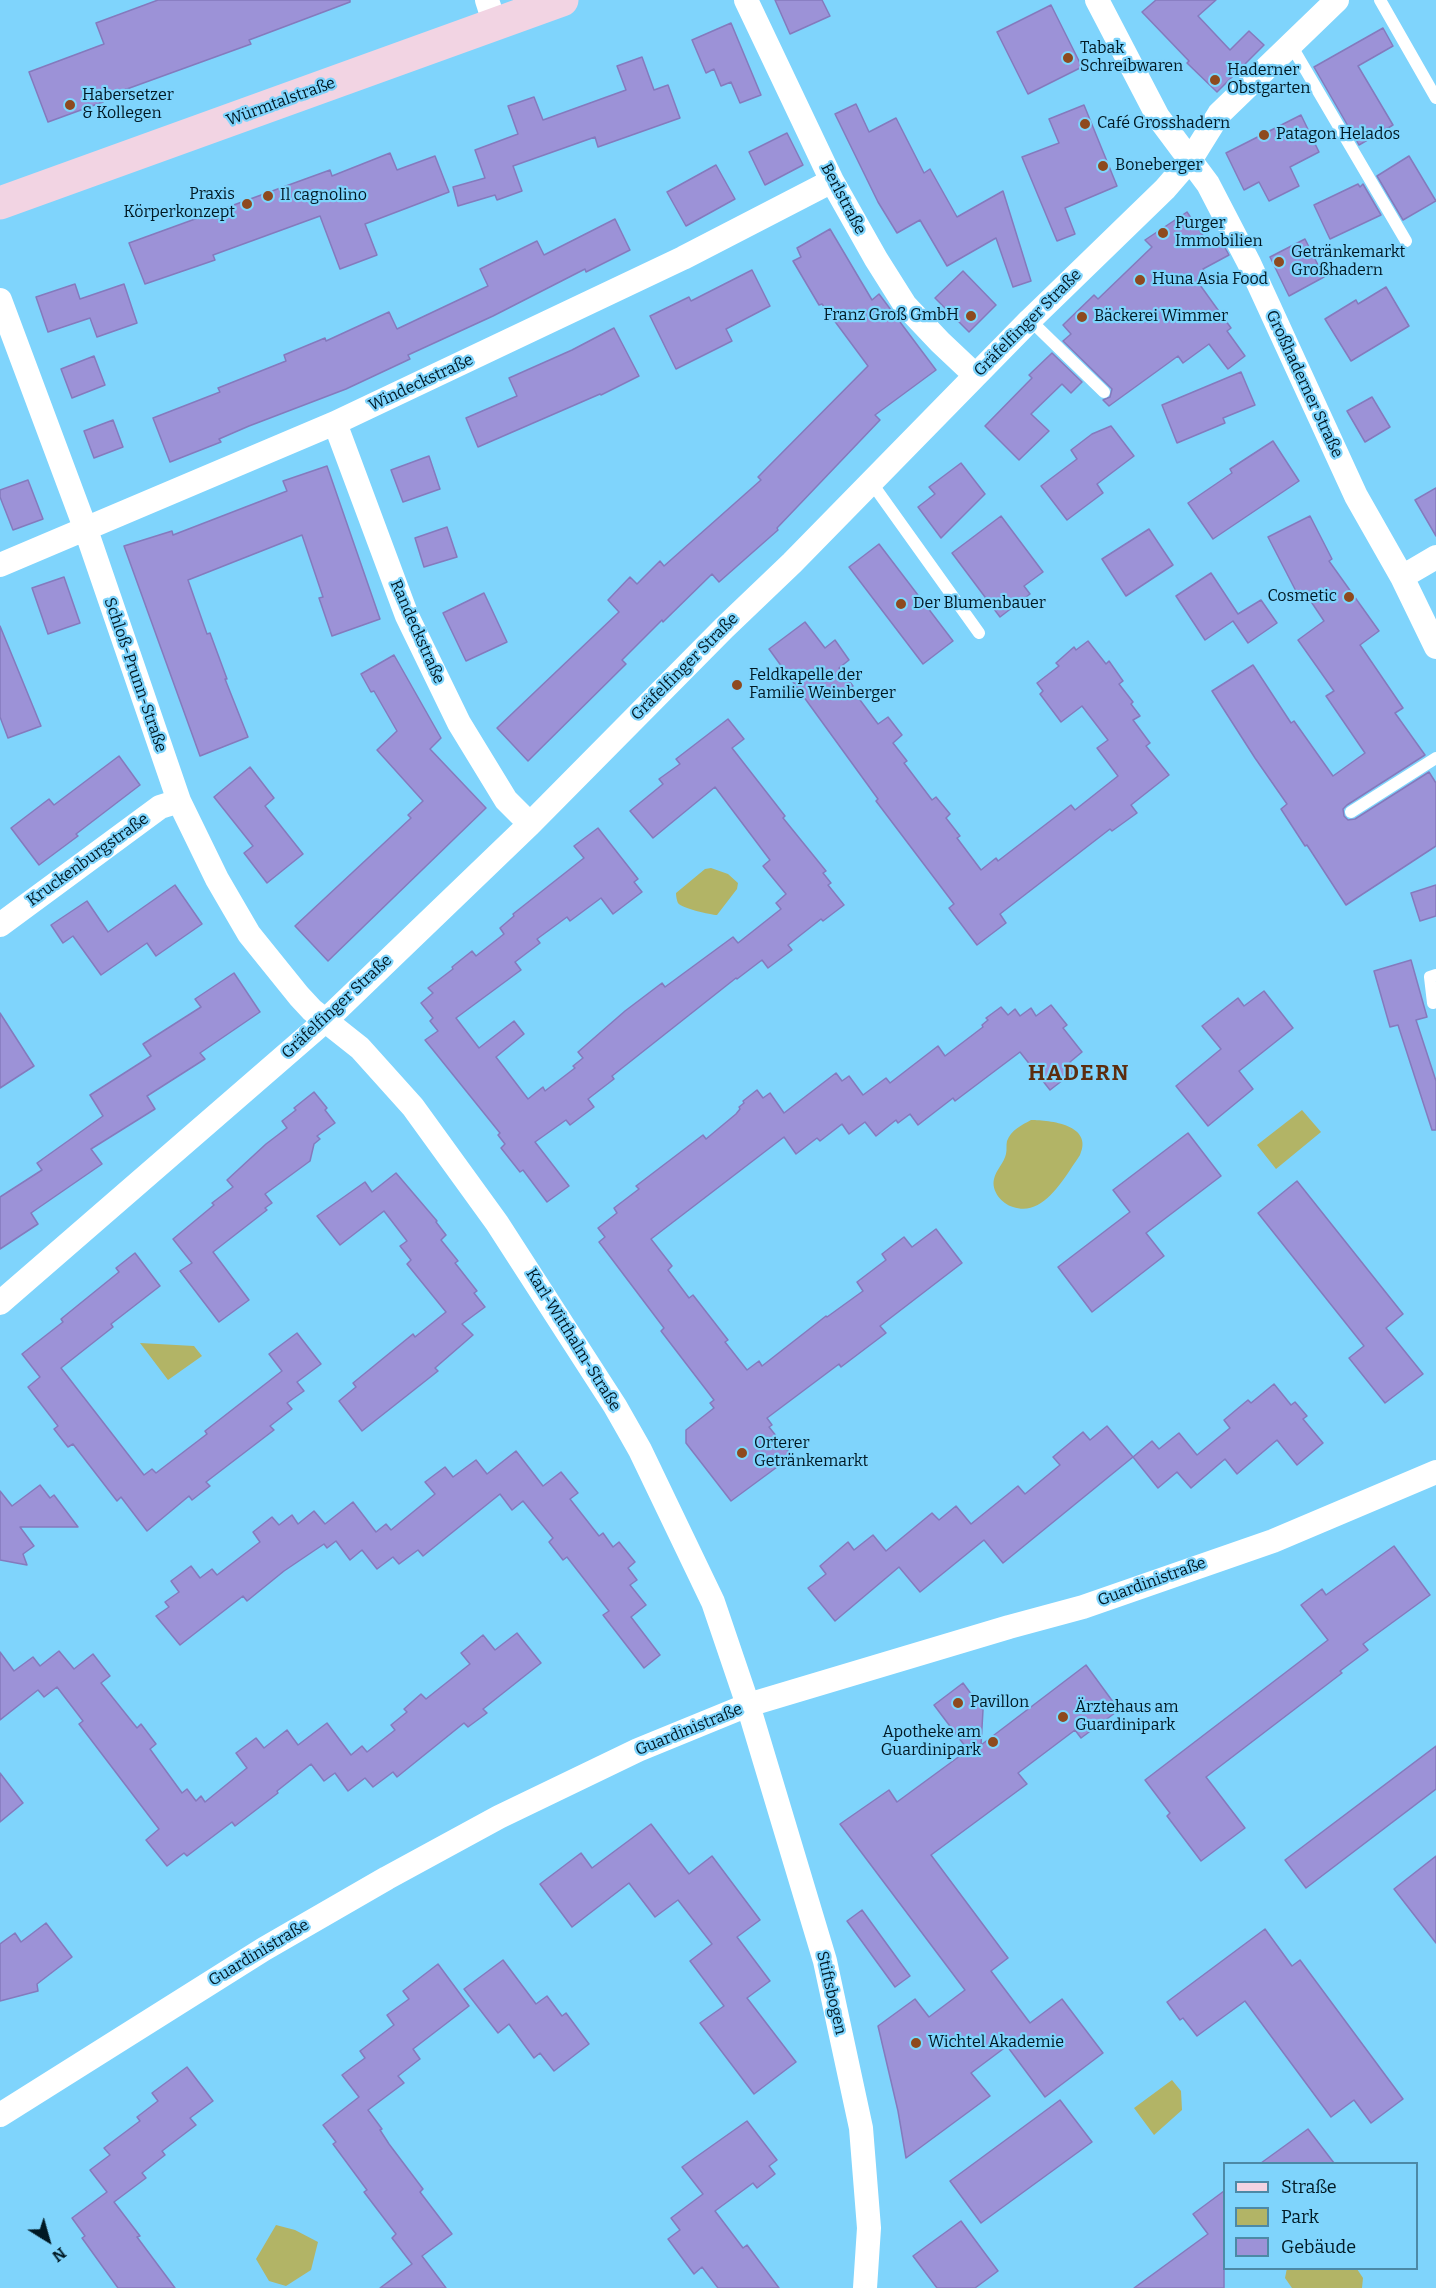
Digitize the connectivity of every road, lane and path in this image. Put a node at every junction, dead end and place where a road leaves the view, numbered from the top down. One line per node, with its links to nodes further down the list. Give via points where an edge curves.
1 (562, 0): 6 (main road, Würmtalstraße)
2 (746, 0): 10 (street, Berlstraße)
3 (1097, 0): 9 (street, Großhaderner Straße, via 1158,117)
4 (1337, 0): 7 (street, Gräfelfinger Straße)
5 (1380, 0): 8 (lane)
6 (491, 12): 11 (main road, Würmtalstraße)
7 (1291, 45): 9 (street, Gräfelfinger Straße, via 1219,114); 12 (lane)
8 (1436, 98)
9 (1191, 159): 14 (street, Gräfelfinger Straße); 22 (street, Großhaderner Straße, via 1249,263 1356,496)
10 (832, 181): 15 (street, Berlstraße, via 905,305); 17 (street, Windeckstraße, via 683,258)
11 (0, 203)
12 (1406, 241)
13 (0, 300): 19 (street, Schloß-Prunn-Straße)
14 (1030, 320): 15 (street, Gräfelfinger Straße); 16 (lane)
15 (975, 375): 18 (street, Gräfelfinger Straße)
16 (1104, 392)
17 (335, 423): 19 (street, Windeckstraße); 28 (street, Randeckstraße, via 407,616 459,723 506,800)
18 (871, 482): 23 (lane); 28 (street, Gräfelfinger Straße)
19 (86, 530): 21 (street, Windeckstraße); 26 (street, Schloß-Prunn-Straße)
20 (1436, 557): 22 (street)
21 (0, 566)
22 (1402, 577): 24 (street, Großhaderner Straße)
23 (979, 633)
24 (1436, 647)
25 (1436, 758): 27 (lane)
26 (179, 801): 29 (street, Kruckenburgstraße, via 160,807); 32 (street, Schloß-Prunn-Straße, via 249,934 299,996)
27 (1350, 812)
28 (530, 824): 32 (street, Gräfelfinger Straße)
29 (0, 924)
30 (1436, 975): 31 (lane, via 1430,977)
31 (1433, 1003)
32 (325, 1021): 33 (street, Gräfelfinger Straße); 35 (street, Karl-Witthalm-Straße, via 360,1048 413,1107 519,1255 615,1406 713,1602)
33 (0, 1303)
34 (1436, 1472): 35 (street, Guardinistraße, via 1273,1541 1083,1607)
35 (748, 1705): 36 (street, Guardinistraße, via 638,1750 474,1829 264,1948); 37 (street, Stiftsbogen, via 825,1961 861,2128 869,2228)
36 (0, 2115)
37 (865, 2288)

